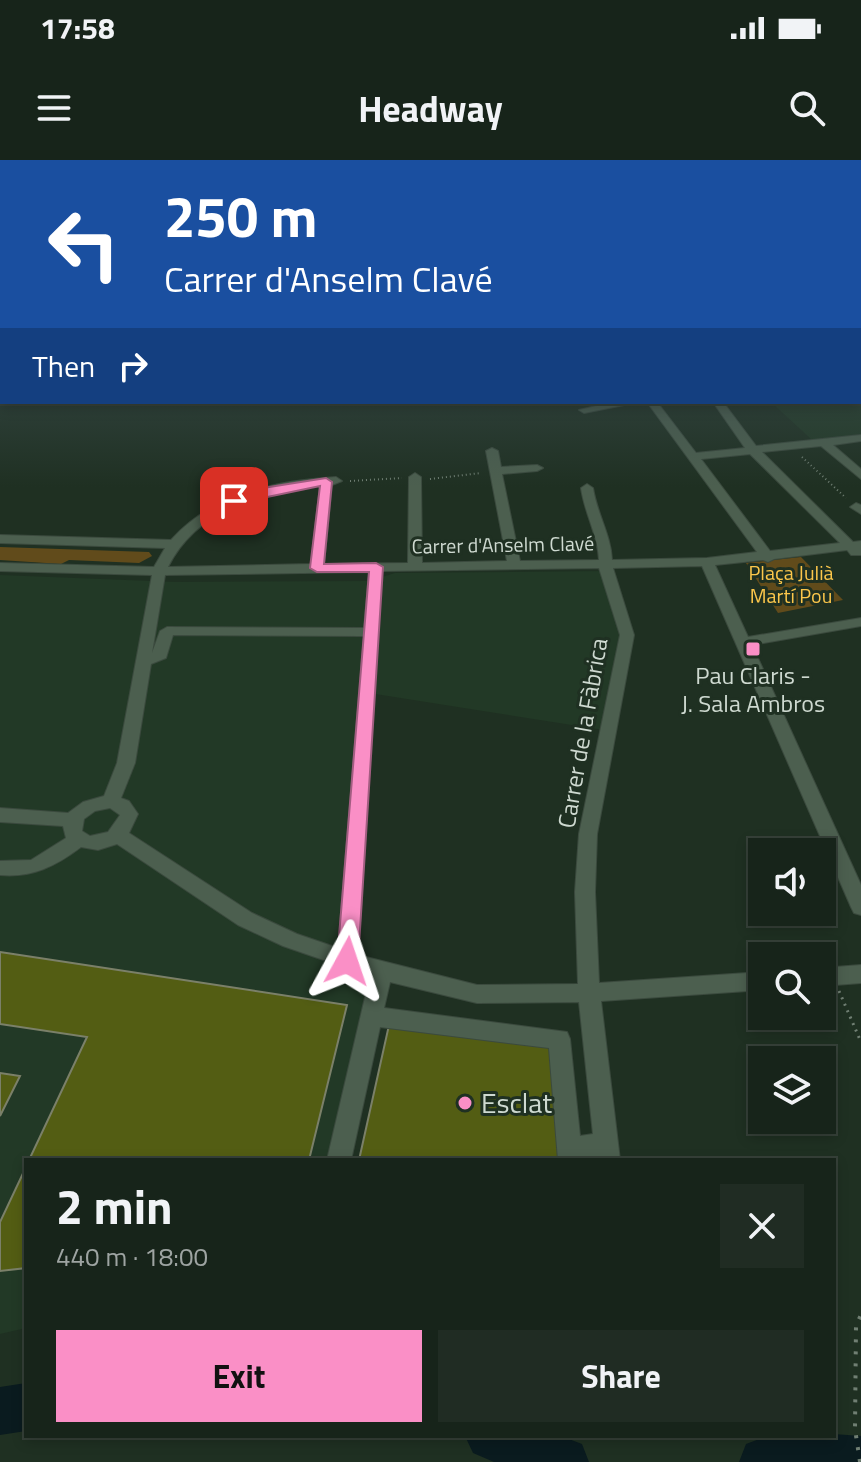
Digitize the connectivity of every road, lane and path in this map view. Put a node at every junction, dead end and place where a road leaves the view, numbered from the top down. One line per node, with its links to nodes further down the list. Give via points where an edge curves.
1 (622, 404): 4 (street)
2 (653, 404): 10 (street)
3 (719, 404): 8 (street)
4 (584, 410)
5 (861, 438): 6 (street)
6 (824, 443): 7 (street); 13 (street)
7 (790, 447): 8 (street); 16 (path)
8 (753, 450): 10 (street); 19 (street)
9 (492, 451): 12 (street)
10 (691, 457): 20 (street)
11 (537, 468): 12 (street)
12 (497, 471): 23 (street)
13 (861, 475)
14 (415, 477): 26 (street)
15 (587, 488): 22 (street, Carrer de la Fàbrica)
16 (859, 508)
17 (0, 539): 18 (street)
18 (173, 544): 27 (street, via 234,501 331,482); 28 (street)
19 (858, 550): 20 (street, Carrer d'Anselm Clavé)
20 (768, 558): 21 (street, Carrer d'Anselm Clavé)
21 (707, 562): 22 (street, Carrer d'Anselm Clavé); 31 (street)
22 (607, 564): 23 (street, Carrer d'Anselm Clavé); 45 (street, Carrer de la Fàbrica, via 627,635 588,834)
23 (514, 565): 26 (street, Carrer d'Anselm Clavé)
24 (0, 567): 28 (street, Carrer d'Anselm Clavé)
25 (376, 567): 26 (street, Carrer d'Anselm Clavé); 27 (street, Carrer d'Anselm Clavé); 30 (street)
26 (415, 567)
27 (317, 568): 28 (street, Carrer d'Anselm Clavé)
28 (159, 571): 32 (street)
29 (861, 622): 31 (street)
30 (372, 632): 32 (street, via 167,631 161,655); 40 (street)
31 (745, 642): 39 (street)
32 (142, 662): 33 (street, via 126,763)
33 (111, 801): 35 (street, via 90,805); 36 (street, via 129,814 128,825)
34 (0, 815): 35 (street)
35 (73, 820): 37 (street)
36 (118, 835): 37 (street, via 96,843); 40 (street, via 245,919)
37 (78, 839): 38 (street, via 42,865)
38 (0, 868)
39 (861, 907)
40 (347, 961): 41 (street)
41 (382, 971): 45 (street, via 477,994); 47 (street)
42 (861, 974): 43 (street)
43 (836, 976)
44 (748, 982): 45 (street)
45 (589, 993): 49 (street, Carrer de la Fàbrica)
46 (836, 993): 48 (path)
47 (370, 1016): 50 (street, via 559,1039); 51 (street)
48 (861, 1042)
49 (607, 1152): 50 (street)
50 (570, 1154)
51 (339, 1158)
52 (861, 1315): 53 (path, via 856,1325 855,1429)
53 (860, 1462)

